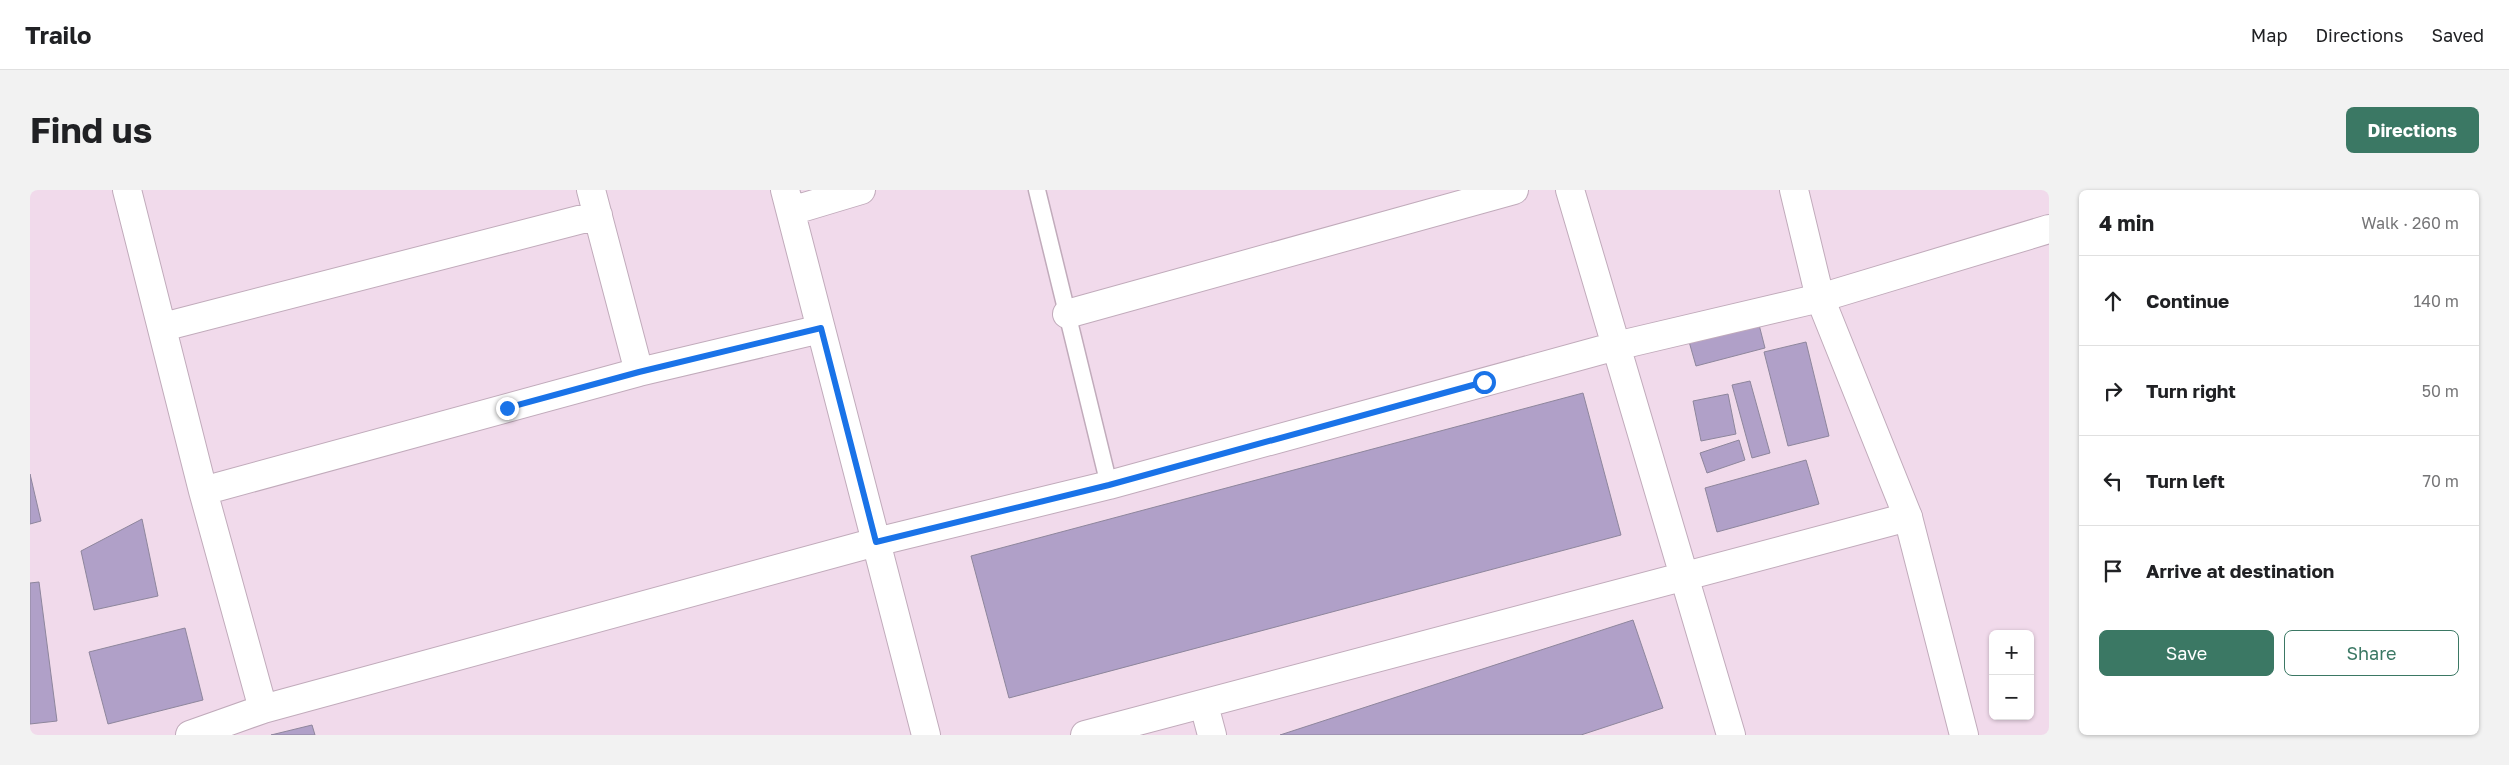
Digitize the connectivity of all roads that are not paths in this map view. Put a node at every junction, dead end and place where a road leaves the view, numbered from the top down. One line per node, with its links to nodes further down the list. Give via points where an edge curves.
1 (127, 190): 12 (street)
2 (860, 190): 7 (street)
3 (1037, 190): 11 (lane)
4 (1514, 190): 11 (street)
5 (1570, 190): 14 (street)
6 (1794, 190): 10 (street)
7 (788, 200): 13 (street)
8 (595, 203): 12 (street); 15 (street)
9 (2049, 229): 10 (street)
10 (1820, 298): 14 (street); 18 (street)
11 (1067, 314): 16 (lane)
12 (163, 327): 17 (street)
13 (821, 328): 15 (street); 19 (street)
14 (1616, 346): 16 (street); 20 (street)
15 (639, 372): 17 (street)
16 (1109, 485): 19 (street)
17 (203, 491): 22 (street)
18 (1908, 517): 20 (street); 28 (street)
19 (876, 542): 22 (street); 24 (street)
20 (1684, 576): 21 (street); 27 (street)
21 (1204, 705): 25 (street); 26 (street)
22 (263, 709): 23 (street)
23 (191, 735)
24 (926, 735)
25 (1084, 735)
26 (1212, 735)
27 (1731, 735)
28 (1964, 735)

